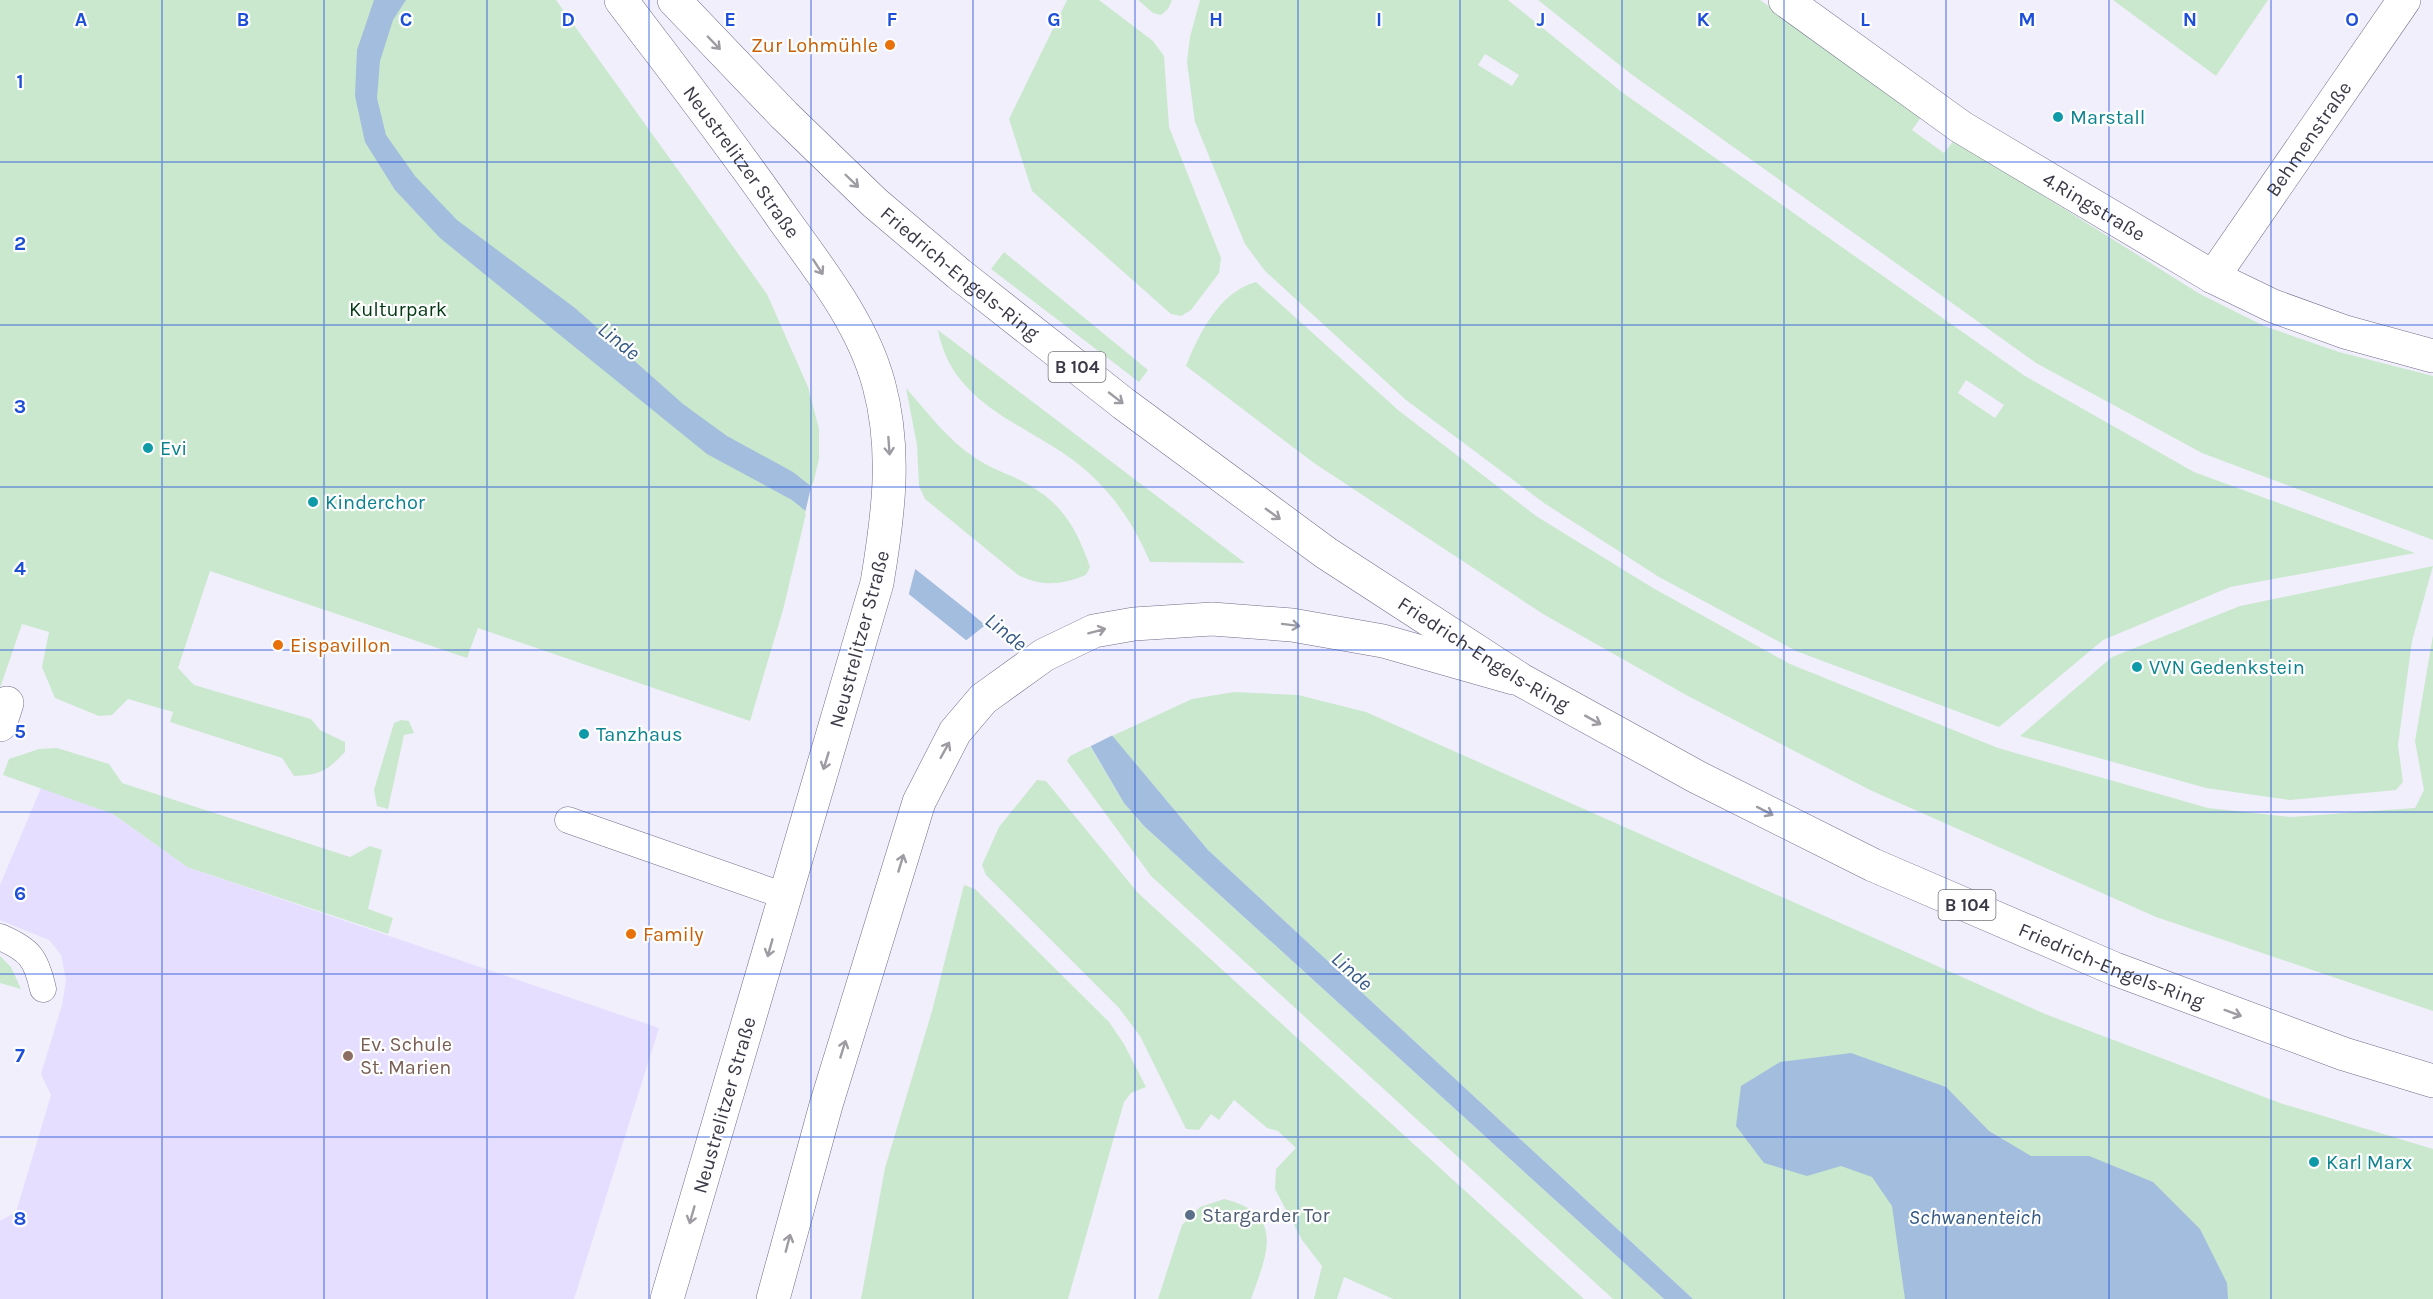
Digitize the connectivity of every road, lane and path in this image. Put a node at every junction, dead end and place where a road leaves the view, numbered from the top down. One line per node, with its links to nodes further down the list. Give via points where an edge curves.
1 (621, 0): 9 (main road, Neustrelitzer Straße, one-way to 9, via 815,262 866,347 879,384 888,432 888,519 877,583)
2 (674, 0): 7 (main road, Friedrich-Engels-Ring / B 104, one-way to 7, via 875,203 968,281 1124,404 1326,553)
3 (1785, 0): 5 (main road, 4.Ringstraße, via 1961,127)
4 (2404, 0): 5 (main road, Behmenstraße)
5 (2212, 277): 6 (main road, 4.Ringstraße, via 2273,306 2345,332)
6 (2433, 356)
7 (1523, 681): 12 (main road, Friedrich-Engels-Ring / B 104, one-way to 12, via 1697,777 1873,865 2115,969 2344,1054); 14 (main road, one-way to 7, via 826,1105 920,802 955,732 995,689 1044,655 1094,631 1212,619 1292,625 1383,640)
8 (568, 820): 9 (lane)
9 (785, 896): 13 (main road, Neustrelitzer Straße, one-way to 13)
10 (0, 937): 11 (lane, via 20,946 37,963)
11 (43, 989)
12 (2433, 1081)
13 (668, 1299)
14 (773, 1299)

